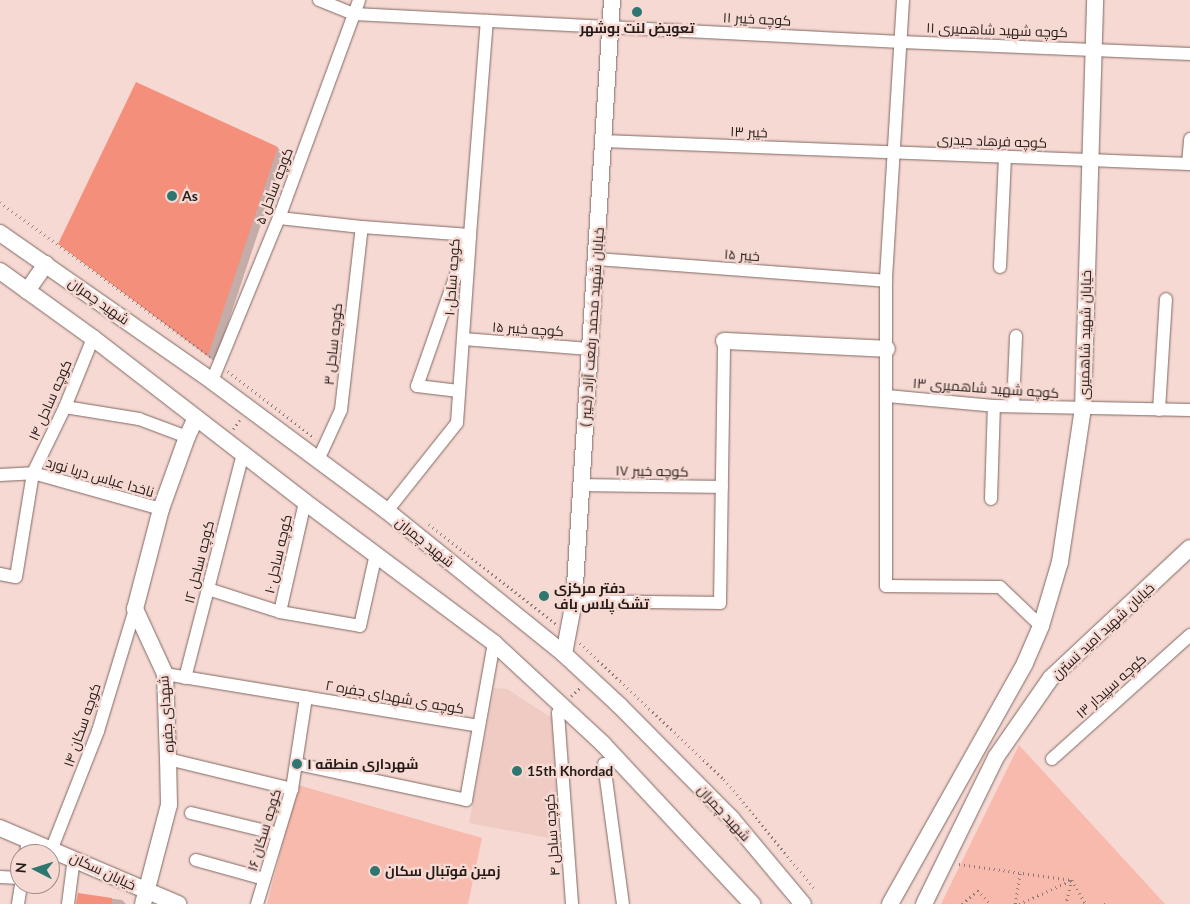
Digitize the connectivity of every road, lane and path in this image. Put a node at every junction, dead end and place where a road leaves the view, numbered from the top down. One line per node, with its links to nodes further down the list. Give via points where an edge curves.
1 (320, 0): 6 (street, کوچه خیبر ۱۱)
2 (359, 0): 6 (street, کوچه ساحل ۵)
3 (612, 0): 8 (street, ( خیبر) خیابان شهید محمد رفعت آزاد)
4 (903, 0): 9 (street)
5 (1095, 0): 10 (street, خیابان شهید شاهمیری)
6 (354, 14): 7 (street, کوچه خیبر ۱۱); 18 (street, کوچه ساحل ۵)
7 (487, 21): 8 (street, کوچه خیبر ۱۱); 21 (street, کوچه ساحل ۱)
8 (611, 26): 9 (street, کوچه خیبر ۱۱); 13 (street, ( خیبر) خیابان شهید محمد رفعت آزاد)
9 (902, 42): 10 (street, کوچه شهید شاهمیری ۱۱); 14 (street)
10 (1092, 48): 11 (street, کوچه شهید شاهمیری ۱۱); 16 (street, خیابان شهید شاهمیری)
11 (1190, 54)
12 (1190, 139): 17 (street)
13 (603, 141): 14 (street, خیبر ۱۳); 22 (street, ( خیبر) خیابان شهید محمد رفعت آزاد)
14 (894, 153): 15 (street, کوچه فرهاد حیدری); 26 (street)
15 (1005, 156): 16 (street, کوچه فرهاد حیدری); 24 (street)
16 (1090, 158): 17 (street, کوچه فرهاد حیدری); 43 (street, خیابان شهید شاهمیری)
17 (1189, 164)
18 (279, 218): 19 (street); 35 (street, کوچه ساحل ۵)
19 (362, 227): 21 (street); 50 (street, کوچه ساحل ۳, via 341,410)
20 (0, 232): 23 (street, شهید چمران)
21 (470, 235): 31 (street, کوچه ساحل ۱); 36 (street, via 417,386)
22 (596, 259): 26 (street, خیبر ۱۵); 33 (street, ( خیبر) خیابان شهید محمد رفعت آزاد)
23 (46, 264): 27 (street); 35 (street, شهید چمران)
24 (1000, 267)
25 (0, 271): 27 (street)
26 (886, 281): 34 (street)
27 (27, 290): 30 (street)
28 (1166, 298): 44 (street)
29 (1016, 336): 40 (street)
30 (93, 338): 41 (street, کوچه ساحل ۱۴); 46 (street)
31 (463, 339): 33 (street, کوچه خیبر ۱۵); 36 (street, کوچه ساحل ۱)
32 (724, 340): 34 (street); 54 (street)
33 (590, 349): 53 (street, ( خیبر) خیابان شهید محمد رفعت آزاد)
34 (887, 349): 38 (street)
35 (212, 381): 42 (street, شهید چمران)
36 (459, 390): 58 (street, کوچه ساحل ۱, via 457,423)
37 (259, 395): 42 (path)
38 (887, 396): 39 (street, کوچه شهید شاهمیری ۱۳); 66 (street, via 886,586 1000,588)
39 (994, 406): 40 (street, کوچه شهید شاهمیری ۱۳); 55 (street)
40 (1013, 406): 43 (street, کوچه شهید شاهمیری ۱۳)
41 (65, 407): 47 (street, via 140,419); 51 (street, کوچه ساحل ۱۴)
42 (248, 408): 48 (path); 50 (street, شهید چمران)
43 (1083, 409): 44 (street, کوچه شهید شاهمیری ۱۳); 66 (street, خیابان شهید شاهمیری, via 1060,562)
44 (1159, 410): 45 (street, کوچه شهید شاهمیری ۱۳)
45 (1190, 410)
46 (196, 418): 47 (street); 48 (street)
47 (187, 437): 57 (street)
48 (225, 440): 49 (street)
49 (243, 453): 56 (street); 62 (street, کوچه ساحل ۱۲)
50 (318, 460): 58 (street, شهید چمران)
51 (33, 473): 52 (street, ناخدا عباس دریا نورد); 57 (street, ناخدا عباس دریا نورد); 61 (street, کوچه ساحل ۱۴, via 16,577)
52 (0, 475)
53 (582, 485): 54 (street, کوچه خیبر ۱۷); 63 (street, ( خیبر) خیابان شهید محمد رفعت آزاد)
54 (722, 486): 63 (street, via 720,604)
55 (990, 499)
56 (305, 502): 60 (street); 65 (street, کوچه ساحل ۱۰)
57 (161, 509): 64 (street)
58 (387, 511): 69 (street, شهید چمران)
59 (1190, 548): 76 (street, خیابان شهید امید نسترن, via 1051,678)
60 (376, 554): 65 (street, via 360,626); 68 (street)
61 (0, 574)
62 (208, 589): 65 (street); 71 (street, کوچه ساحل ۱۲)
63 (574, 601): 69 (street, ( خیبر) خیابان شهید محمد رفعت آزاد)
64 (134, 609): 70 (street, شهدای جفره); 86 (street, کوچه سکان ۱۴, via 98,731)
65 (280, 612)
66 (1042, 626): 75 (street, خیابان شهید شاهمیری)
67 (1190, 635): 78 (street, کوچه سپیدار ۱۳)
68 (494, 643): 73 (street); 74 (street)
69 (564, 654): 101 (street, شهید چمران, via 731,818)
70 (165, 674): 71 (street, کوچه ی شهدای جفره ۲); 77 (street, شهدای جفره)
71 (185, 678): 72 (street, کوچه ی شهدای جفره ۲)
72 (306, 697): 74 (street, کوچه ی شهدای جفره ۲); 79 (street, کوچه سکان ۱۶)
73 (563, 705): 98 (street, کوچه ساحل ۴, via 558,713); 100 (street)
74 (479, 726): 79 (street, via 466,800)
75 (978, 746): 76 (street); 102 (street)
76 (996, 756): 90 (street, خیابان شهید امید نسترن)
77 (168, 759): 81 (street); 94 (street, شهدای جفره, via 169,805)
78 (1052, 759)
79 (297, 764): 81 (street, کوچه سکان ۱۶)
80 (604, 764): 99 (street)
81 (292, 789): 84 (street, کوچه سکان ۱۶)
82 (191, 814): 84 (street)
83 (0, 828): 85 (street, خیابان سکان)
84 (278, 834): 92 (street, کوچه سکان ۱۶)
85 (24, 844)
86 (54, 844)
87 (60, 852): 88 (street, خیابان سکان)
88 (74, 858): 94 (street, خیابان سکان); 95 (street)
89 (196, 860): 92 (street)
90 (945, 860): 91 (path); 103 (street, خیابان شهید امید نسترن)
91 (1020, 873): 93 (path); 106 (path)
92 (264, 879): 97 (street, کوچه سکان ۱۶)
93 (1072, 880): 107 (path); 108 (path); 109 (path)
94 (145, 898): 96 (street, خیابان سکان)
95 (68, 904)
96 (178, 904)
97 (257, 904)
98 (572, 904)
99 (623, 904)
100 (752, 904)
101 (804, 904)
102 (890, 904)
103 (924, 904)
104 (962, 904): 105 (path, via 978,890)
105 (990, 904)
106 (1015, 904)
107 (1019, 904)
108 (1066, 904)
109 (1086, 904)
110 (1104, 904): 111 (path)
111 (1109, 904)

